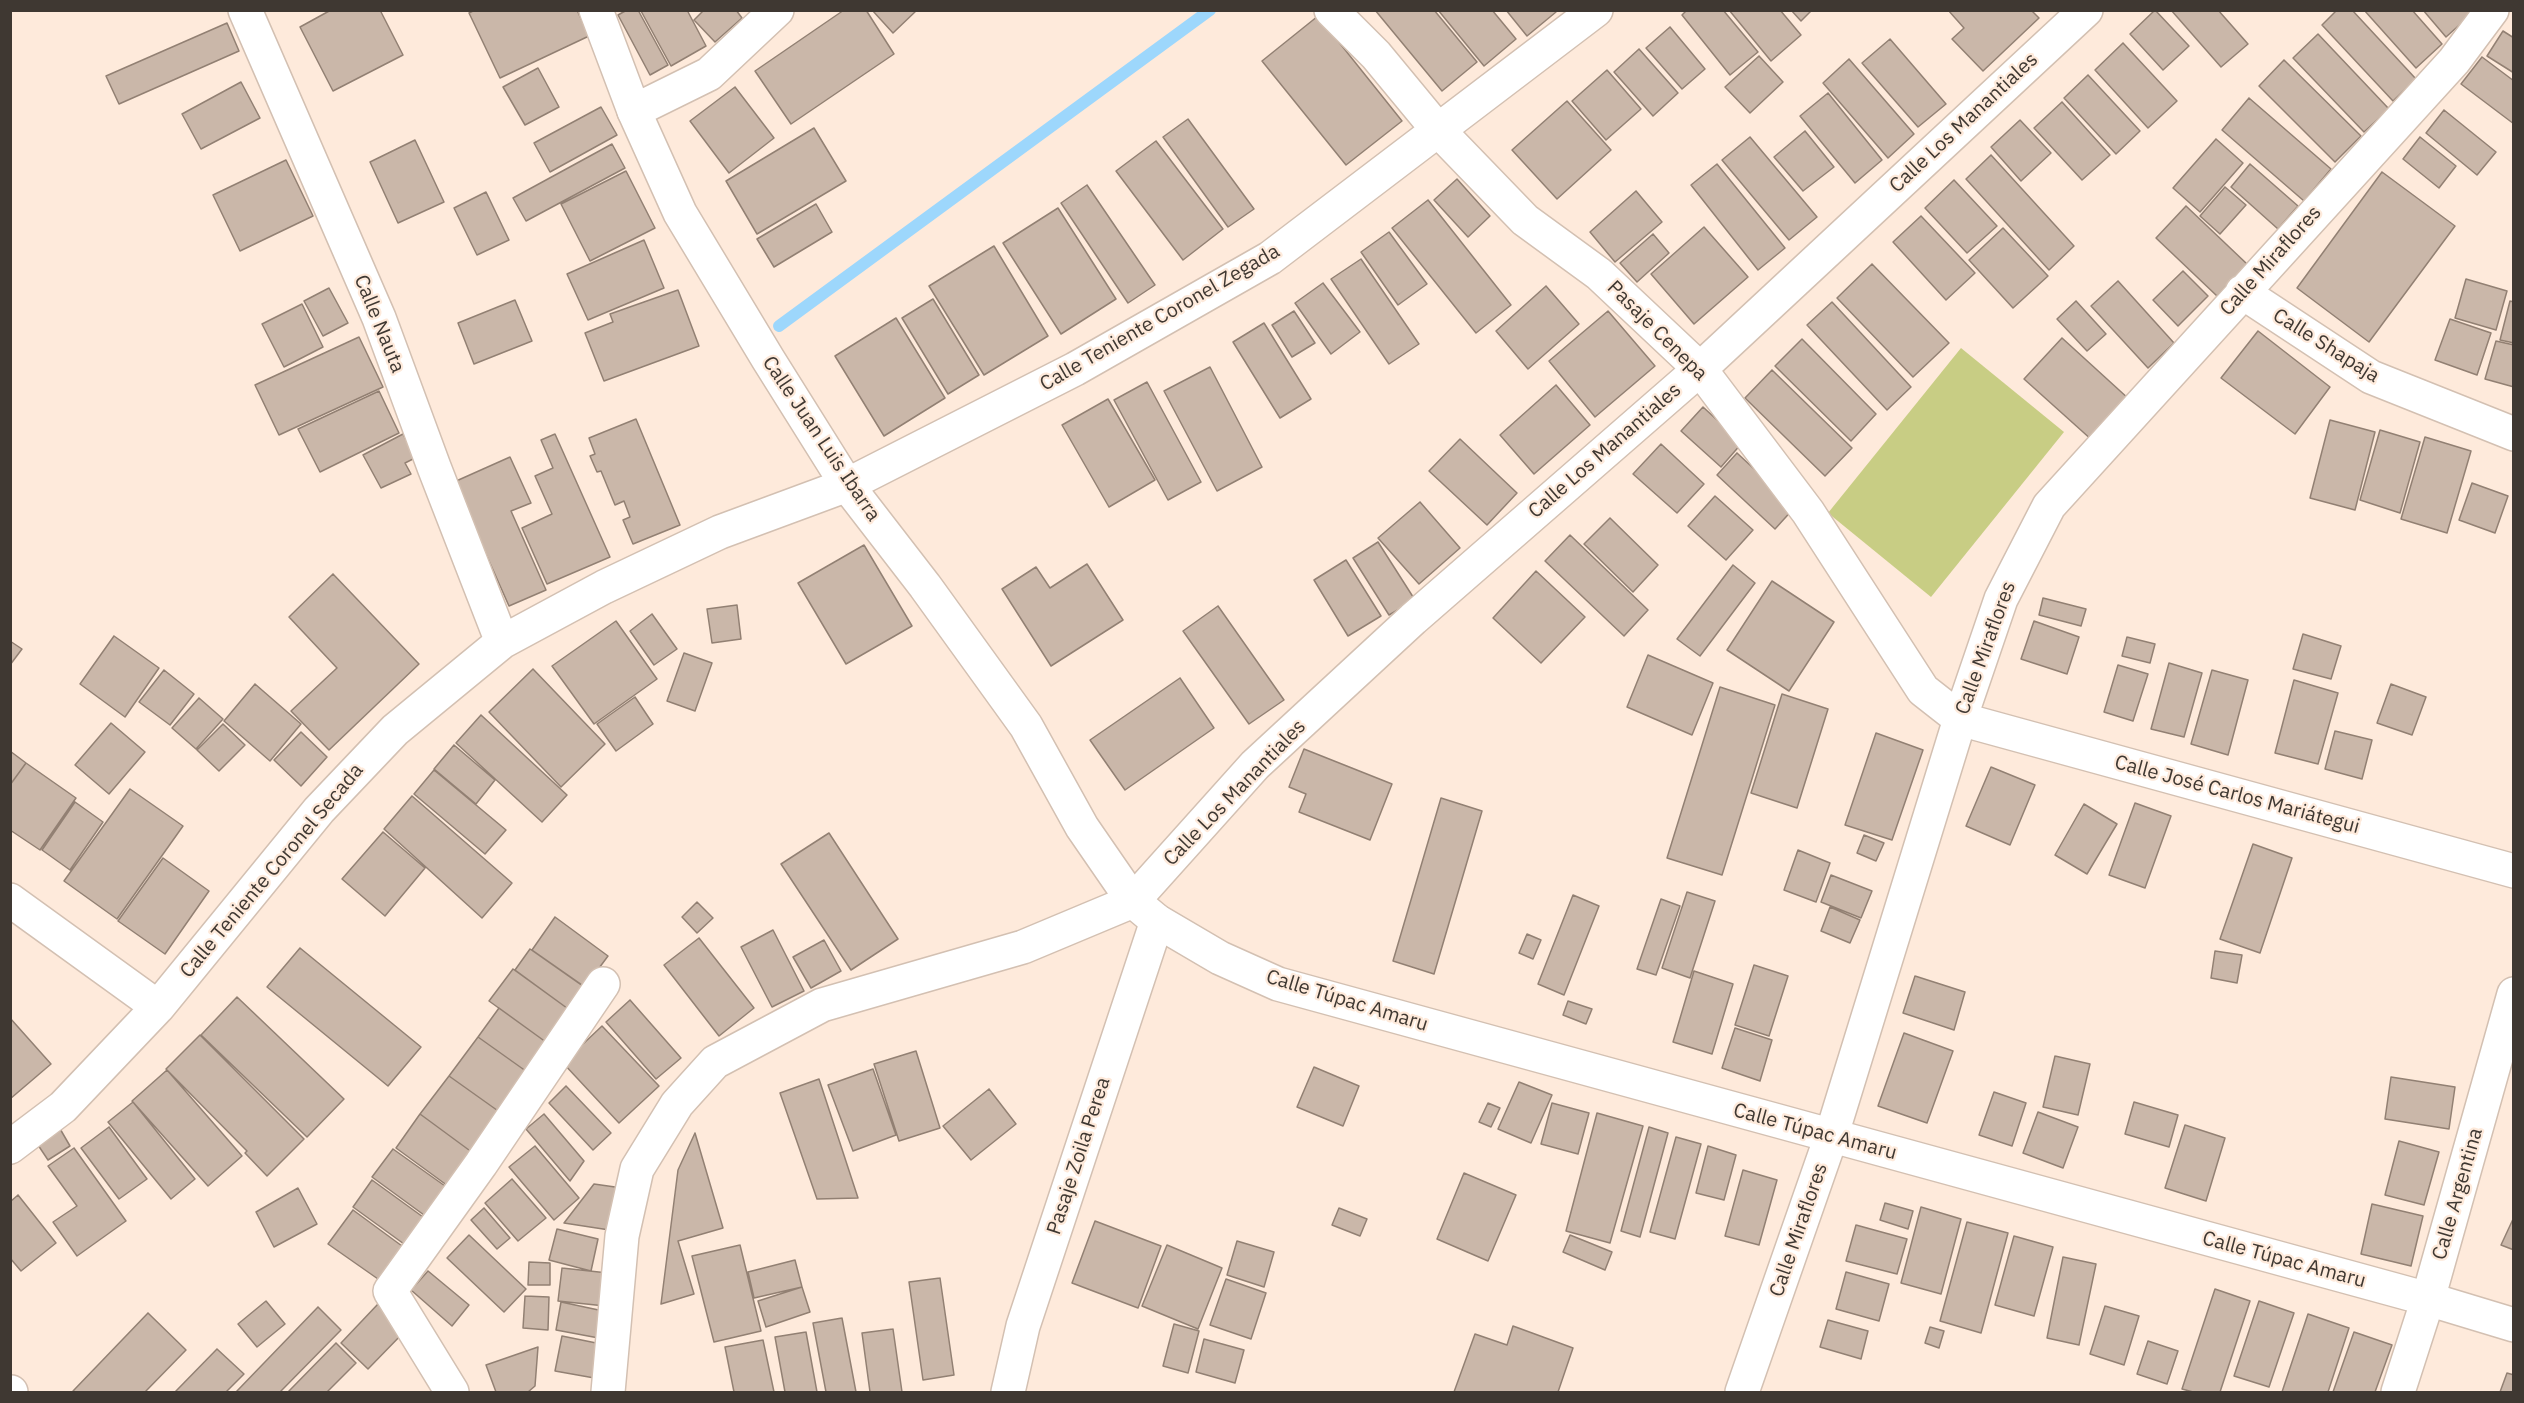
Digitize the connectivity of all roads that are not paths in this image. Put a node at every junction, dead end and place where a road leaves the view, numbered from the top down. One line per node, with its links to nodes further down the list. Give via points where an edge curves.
1 (245, 10): 14 (street, Calle Nauta, via 379,318)
2 (596, 10): 8 (street, Calle Juan Luis Ibarra)
3 (777, 10): 8 (street, via 709,74)
4 (1331, 10): 9 (street, Pasaje Cenepa, via 1376,55)
5 (1596, 10): 9 (street, Calle Teniente Coronel Zegada)
6 (2086, 10): 11 (street, Calle Los Manantiales)
7 (2492, 10): 10 (street, Calle Miraflores, via 2454,61)
8 (634, 111): 13 (street, Calle Juan Luis Ibarra, via 680,213)
9 (1438, 130): 11 (street, Pasaje Cenepa, via 1525,219 1599,274); 13 (street, Calle Teniente Coronel Zegada, via 1270,258 1076,369)
10 (2242, 292): 12 (street, Calle Shapaja, via 2371,377); 15 (street, Calle Miraflores, via 2049,506 2001,599)
11 (1700, 369): 15 (street, Pasaje Cenepa, via 1808,512 1923,690); 18 (street, Calle Los Manantiales, via 1413,619 1255,765)
12 (2514, 434)
13 (847, 485): 14 (street, Calle Teniente Coronel Secada, via 720,532 604,586); 18 (street, Calle Juan Luis Ibarra, via 1026,726 1082,827)
14 (502, 642): 21 (street, Calle Teniente Coronel Secada, via 395,730 319,810)
15 (1960, 719): 16 (street, Calle José Carlos Mariátegui); 22 (street, Calle Miraflores)
16 (2514, 872)
17 (10, 900): 21 (street)
18 (1145, 911): 22 (street, Calle Túpac Amaru, via 1220,958 1278,984); 27 (street, via 822,1005 715,1062 677,1104 637,1169 622,1236); 28 (street, Pasaje Zoila Perea, via 1023,1326)
19 (603, 984): 26 (street, via 390,1291)
20 (2514, 994): 24 (street, Calle Argentina)
21 (158, 1007): 23 (street, Calle Teniente Coronel Secada, via 63,1107)
22 (1831, 1137): 24 (street, Calle Túpac Amaru); 29 (street, Calle Miraflores)
23 (10, 1147)
24 (2428, 1299): 25 (street, Calle Túpac Amaru); 30 (street, Calle Argentina)
25 (2514, 1325)
26 (452, 1392)
27 (608, 1392)
28 (1008, 1392)
29 (1742, 1392)
30 (2398, 1392)

